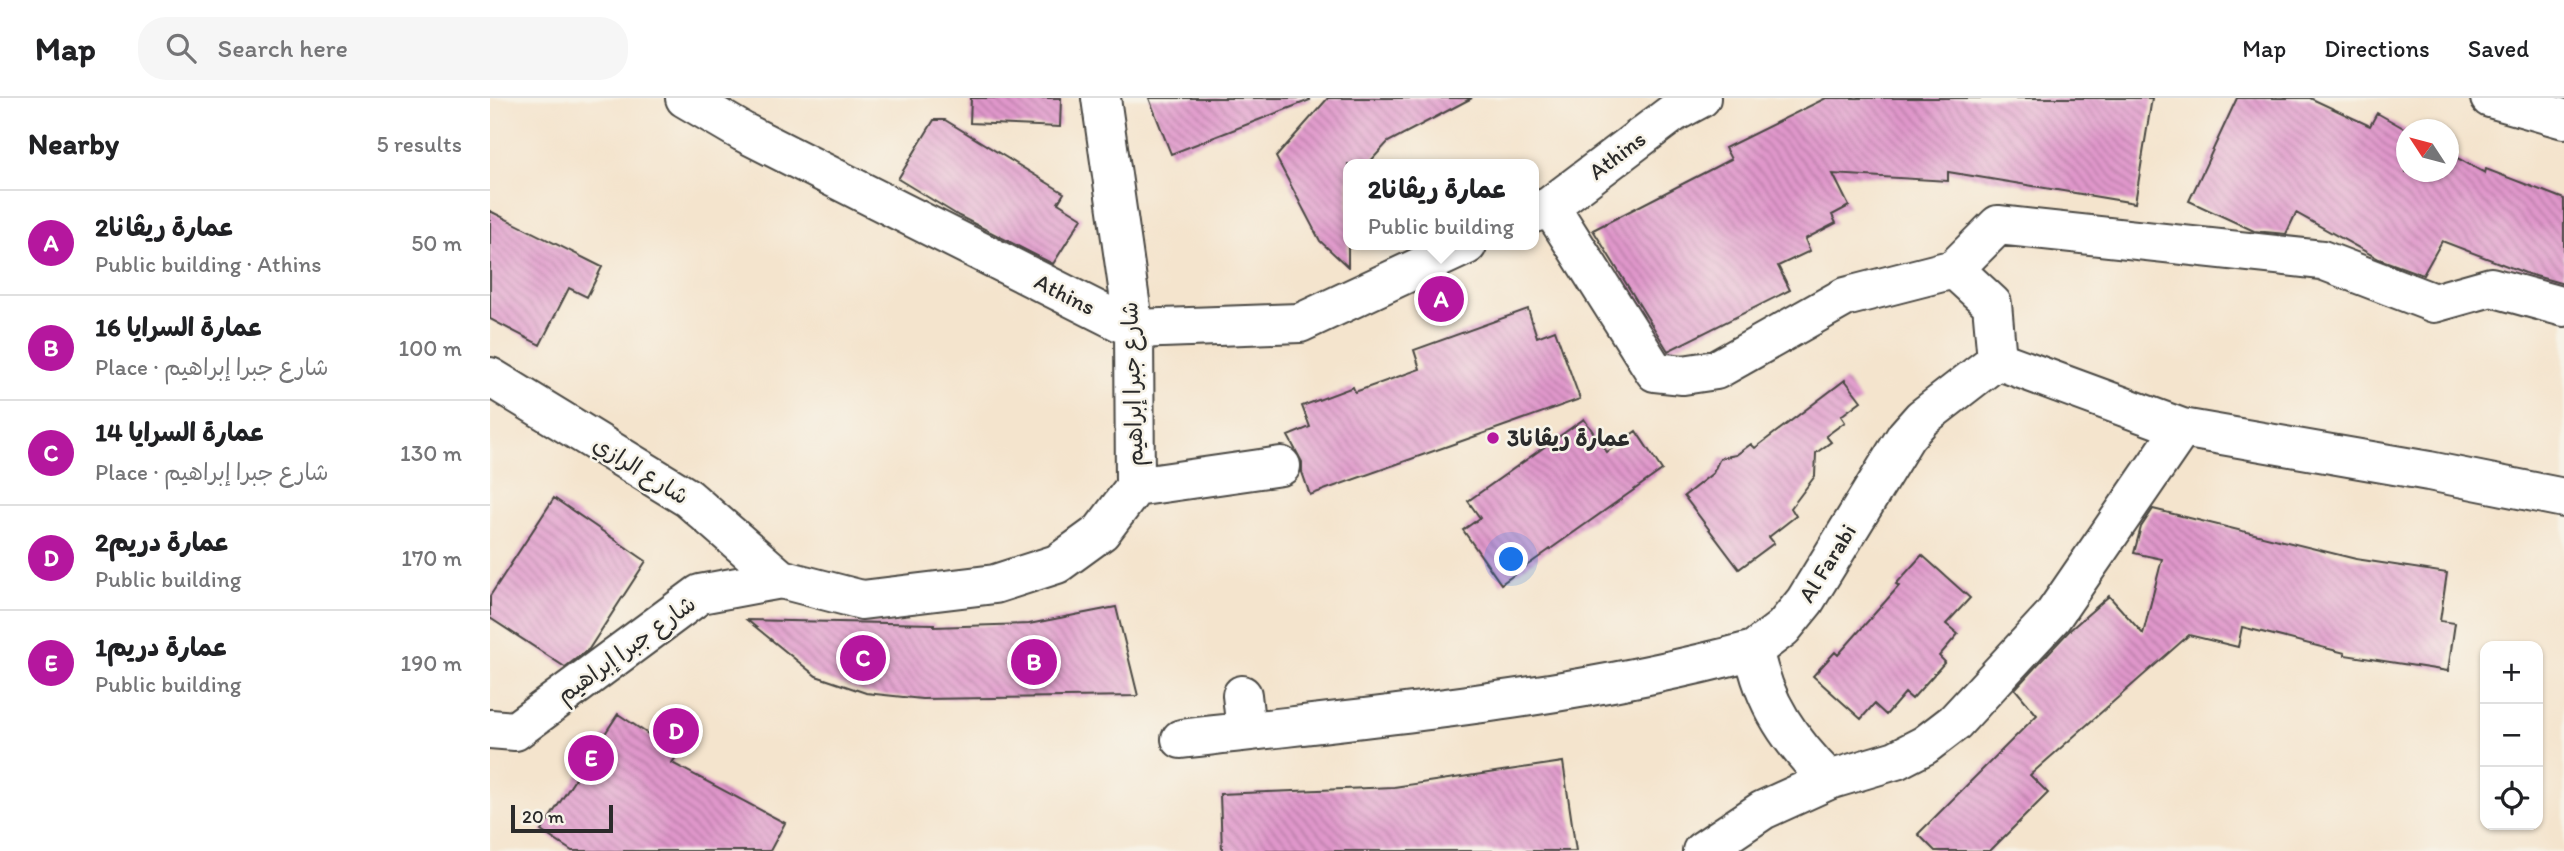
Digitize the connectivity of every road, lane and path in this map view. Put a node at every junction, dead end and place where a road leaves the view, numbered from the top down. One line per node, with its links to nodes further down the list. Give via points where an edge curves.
1 (685, 98): 10 (street, Athins, via 743,132)
2 (1101, 98): 10 (street, شارع جبرا إبراهيم)
3 (1701, 98): 6 (street, Athins, via 1673,113)
4 (2490, 98): 5 (street)
5 (2564, 119)
6 (1542, 210): 8 (street, via 1655,372 1683,376 1716,370 1845,297)
7 (1456, 250): 10 (street, Athins, via 1300,323)
8 (1954, 270): 9 (street, via 1998,225 2322,260 2434,303 2491,287); 11 (street, via 1992,304)
9 (2564, 307)
10 (1134, 329): 15 (street, شارع جبرا إبراهيم)
11 (1997, 360): 13 (street); 18 (street, Al Farabi, via 1922,418 1906,436 1805,601 1783,628)
12 (490, 377): 17 (street, شارع الرازي, via 688,498)
13 (2182, 428): 16 (street); 21 (street, via 2053,616 1955,722 1896,760)
14 (1281, 466): 15 (street)
15 (1135, 486): 17 (street, شارع جبرا إبراهيم, via 1101,532 1057,564 995,584 862,600)
16 (2564, 498)
17 (781, 579): 19 (street, شارع جبرا إبراهيم, via 700,594 515,731)
18 (1754, 650): 20 (street, via 1683,669 1535,697 1244,713); 21 (street, via 1775,713)
19 (490, 729)
20 (1181, 739)
21 (1829, 780): 22 (street, via 1763,810)
22 (1702, 851)

